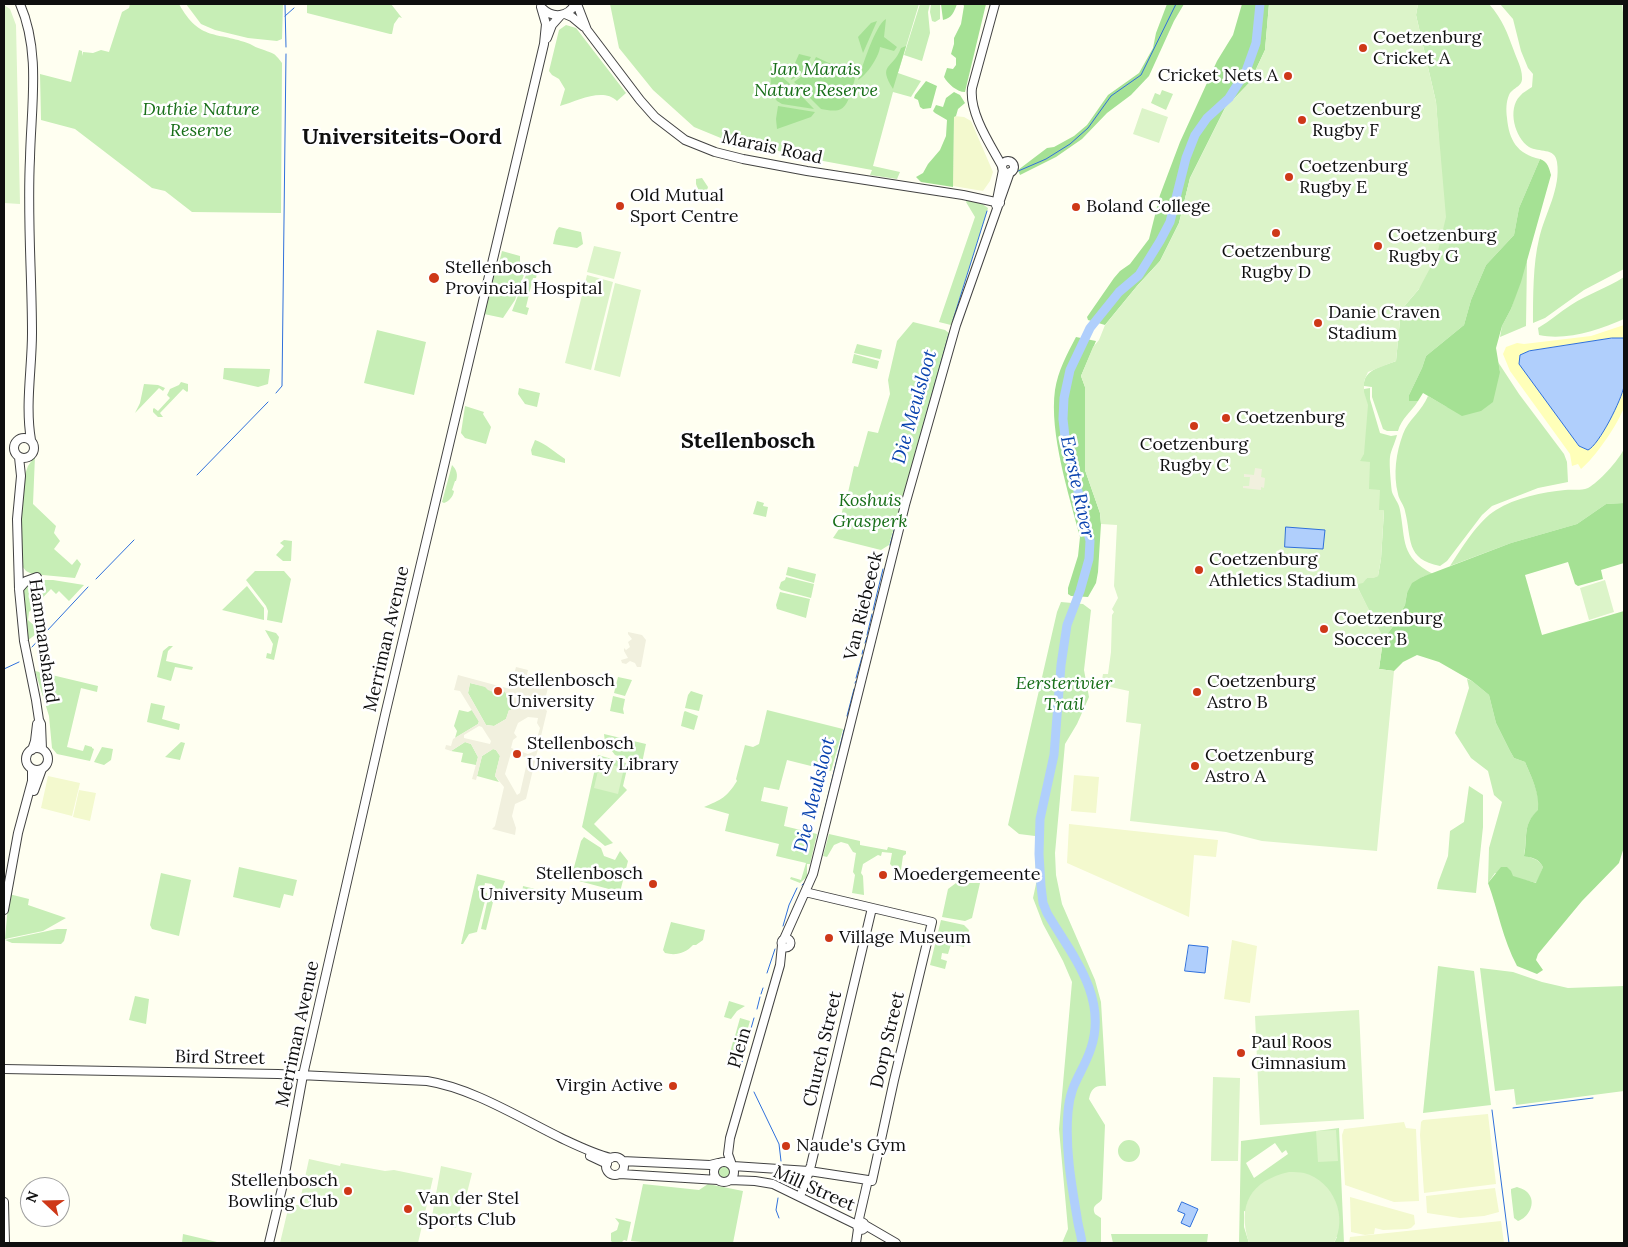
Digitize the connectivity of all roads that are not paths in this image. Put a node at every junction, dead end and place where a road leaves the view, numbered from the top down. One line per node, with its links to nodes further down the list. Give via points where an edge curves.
1 (20, 4): 9 (street, via 30,33 33,60 28,197 32,306)
2 (576, 4): 5 (street, Merriman Avenue); 6 (street, Marais Road)
3 (995, 4): 8 (street, Van Riebeeck, via 972,88 972,104 1005,168)
4 (540, 5): 5 (street, Marais Road, via 551,15); 7 (street, Merriman Avenue, via 546,24)
5 (562, 15): 6 (street, Marais Road, via 578,21); 7 (street, Merriman Avenue, via 552,25)
6 (588, 30): 8 (street, Marais Road, via 640,100 655,117 685,140 734,157)
7 (544, 44): 27 (street, Merriman Avenue, via 384,714)
8 (998, 203): 23 (street, Van Riebeeck, via 954,332 905,506 813,874)
9 (29, 411): 10 (street); 11 (street)
10 (19, 438): 11 (street); 12 (street, via 14,449)
11 (31, 440): 13 (street, via 34,449)
12 (19, 457): 13 (street); 14 (street, Hammanshand)
13 (29, 457): 14 (street, Hammanshand)
14 (21, 476): 16 (street, Hammanshand, via 17,519)
15 (37, 577): 16 (street, via 26,581)
16 (19, 589): 17 (street, Hammanshand, via 24,641)
17 (39, 720): 18 (street, Hammanshand); 19 (street, Hammanshand)
18 (42, 749): 19 (street); 21 (street, via 48,760)
19 (32, 750): 20 (street, via 26,758)
20 (32, 769): 21 (street); 22 (street)
21 (42, 769): 22 (street)
22 (14, 855): 25 (street)
23 (805, 892): 24 (street); 28 (street, Plein, via 786,943)
24 (872, 908): 33 (street, Church Street); 37 (street, Dorp Street, via 932,922)
25 (4, 910)
26 (4, 1069): 27 (street, Bird Street)
27 (303, 1075): 29 (street, Bird Street, via 422,1080 441,1084); 42 (street, Merriman Avenue)
28 (730, 1138): 31 (street, Plein); 32 (street, Plein, via 728,1154)
29 (609, 1161): 30 (street, via 618,1158); 34 (street, via 607,1170 610,1174)
30 (622, 1161): 31 (street); 34 (street, via 624,1169)
31 (719, 1163): 32 (street, via 726,1162); 35 (street, via 714,1172)
32 (732, 1166): 33 (street); 36 (street, via 734,1172)
33 (809, 1170): 37 (street, via 864,1178); 38 (street, Church Street)
34 (620, 1174): 35 (street)
35 (718, 1180): 36 (street)
36 (730, 1180): 38 (street, Mill Street, via 766,1182)
37 (869, 1182): 40 (street, Dorp Street)
38 (800, 1196): 40 (street, Mill Street)
39 (4, 1202): 41 (street)
40 (861, 1226): 43 (street, Dorp Street); 44 (street, Mill Street)
41 (5, 1243)
42 (269, 1243)
43 (857, 1243)
44 (896, 1243)

